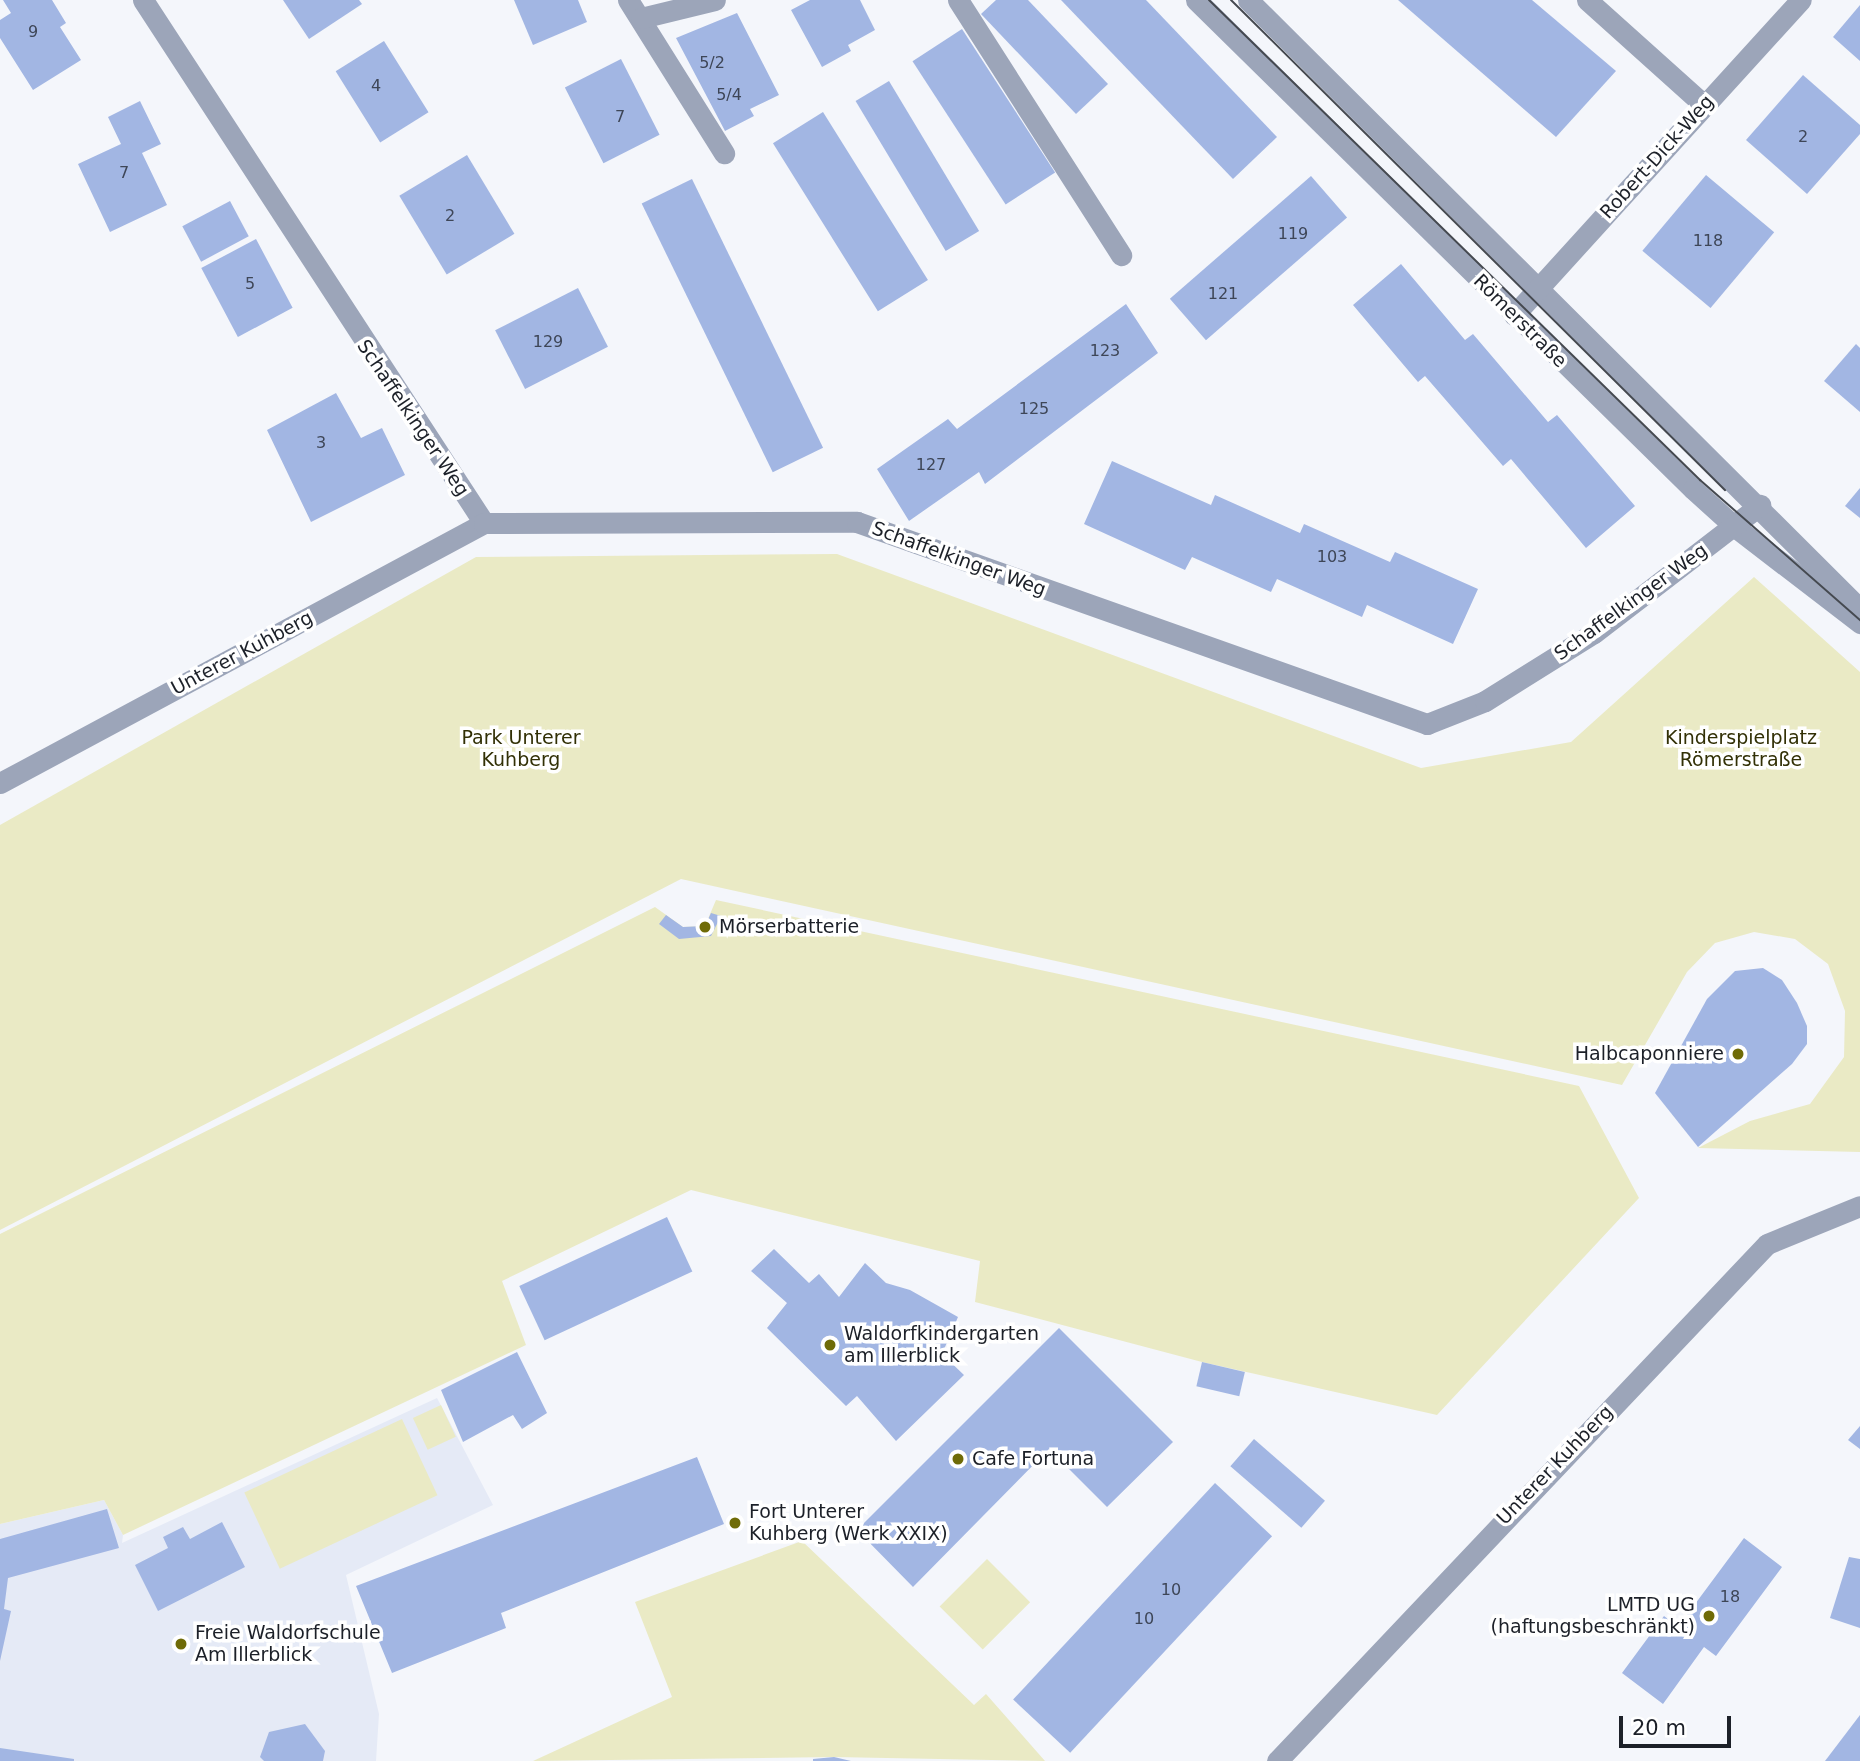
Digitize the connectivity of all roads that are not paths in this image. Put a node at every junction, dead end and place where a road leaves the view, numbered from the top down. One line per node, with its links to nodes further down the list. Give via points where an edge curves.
1 (143, 0): 16 (street, Schaffelkinger Weg)
2 (628, 0): 9 (street)
3 (715, 0): 9 (street)
4 (958, 0): 12 (street)
5 (1196, 0): 14 (street, Römerstraße)
6 (1248, 0): 13 (street, Römerstraße)
7 (1587, 0): 10 (street)
8 (1801, 0): 10 (street, Robert-Dick-Weg)
9 (641, 19): 11 (street)
10 (1704, 105): 13 (street, Robert-Dick-Weg)
11 (724, 152)
12 (1121, 255)
13 (1540, 289): 14 (street, Robert-Dick-Weg); 15 (street, Römerstraße)
14 (1514, 315): 17 (street, Römerstraße)
15 (1760, 505): 17 (street, Schaffelkinger Weg); 18 (street, Römerstraße)
16 (484, 523): 17 (street, Schaffelkinger Weg, via 857,522 1427,724 1485,701 1594,633); 20 (street, Unterer Kuhberg)
17 (1735, 527): 19 (street, Römerstraße)
18 (1860, 609)
19 (1860, 623)
20 (0, 783)
21 (1860, 1206): 22 (street, Unterer Kuhberg, via 1767,1244)
22 (1277, 1761)

